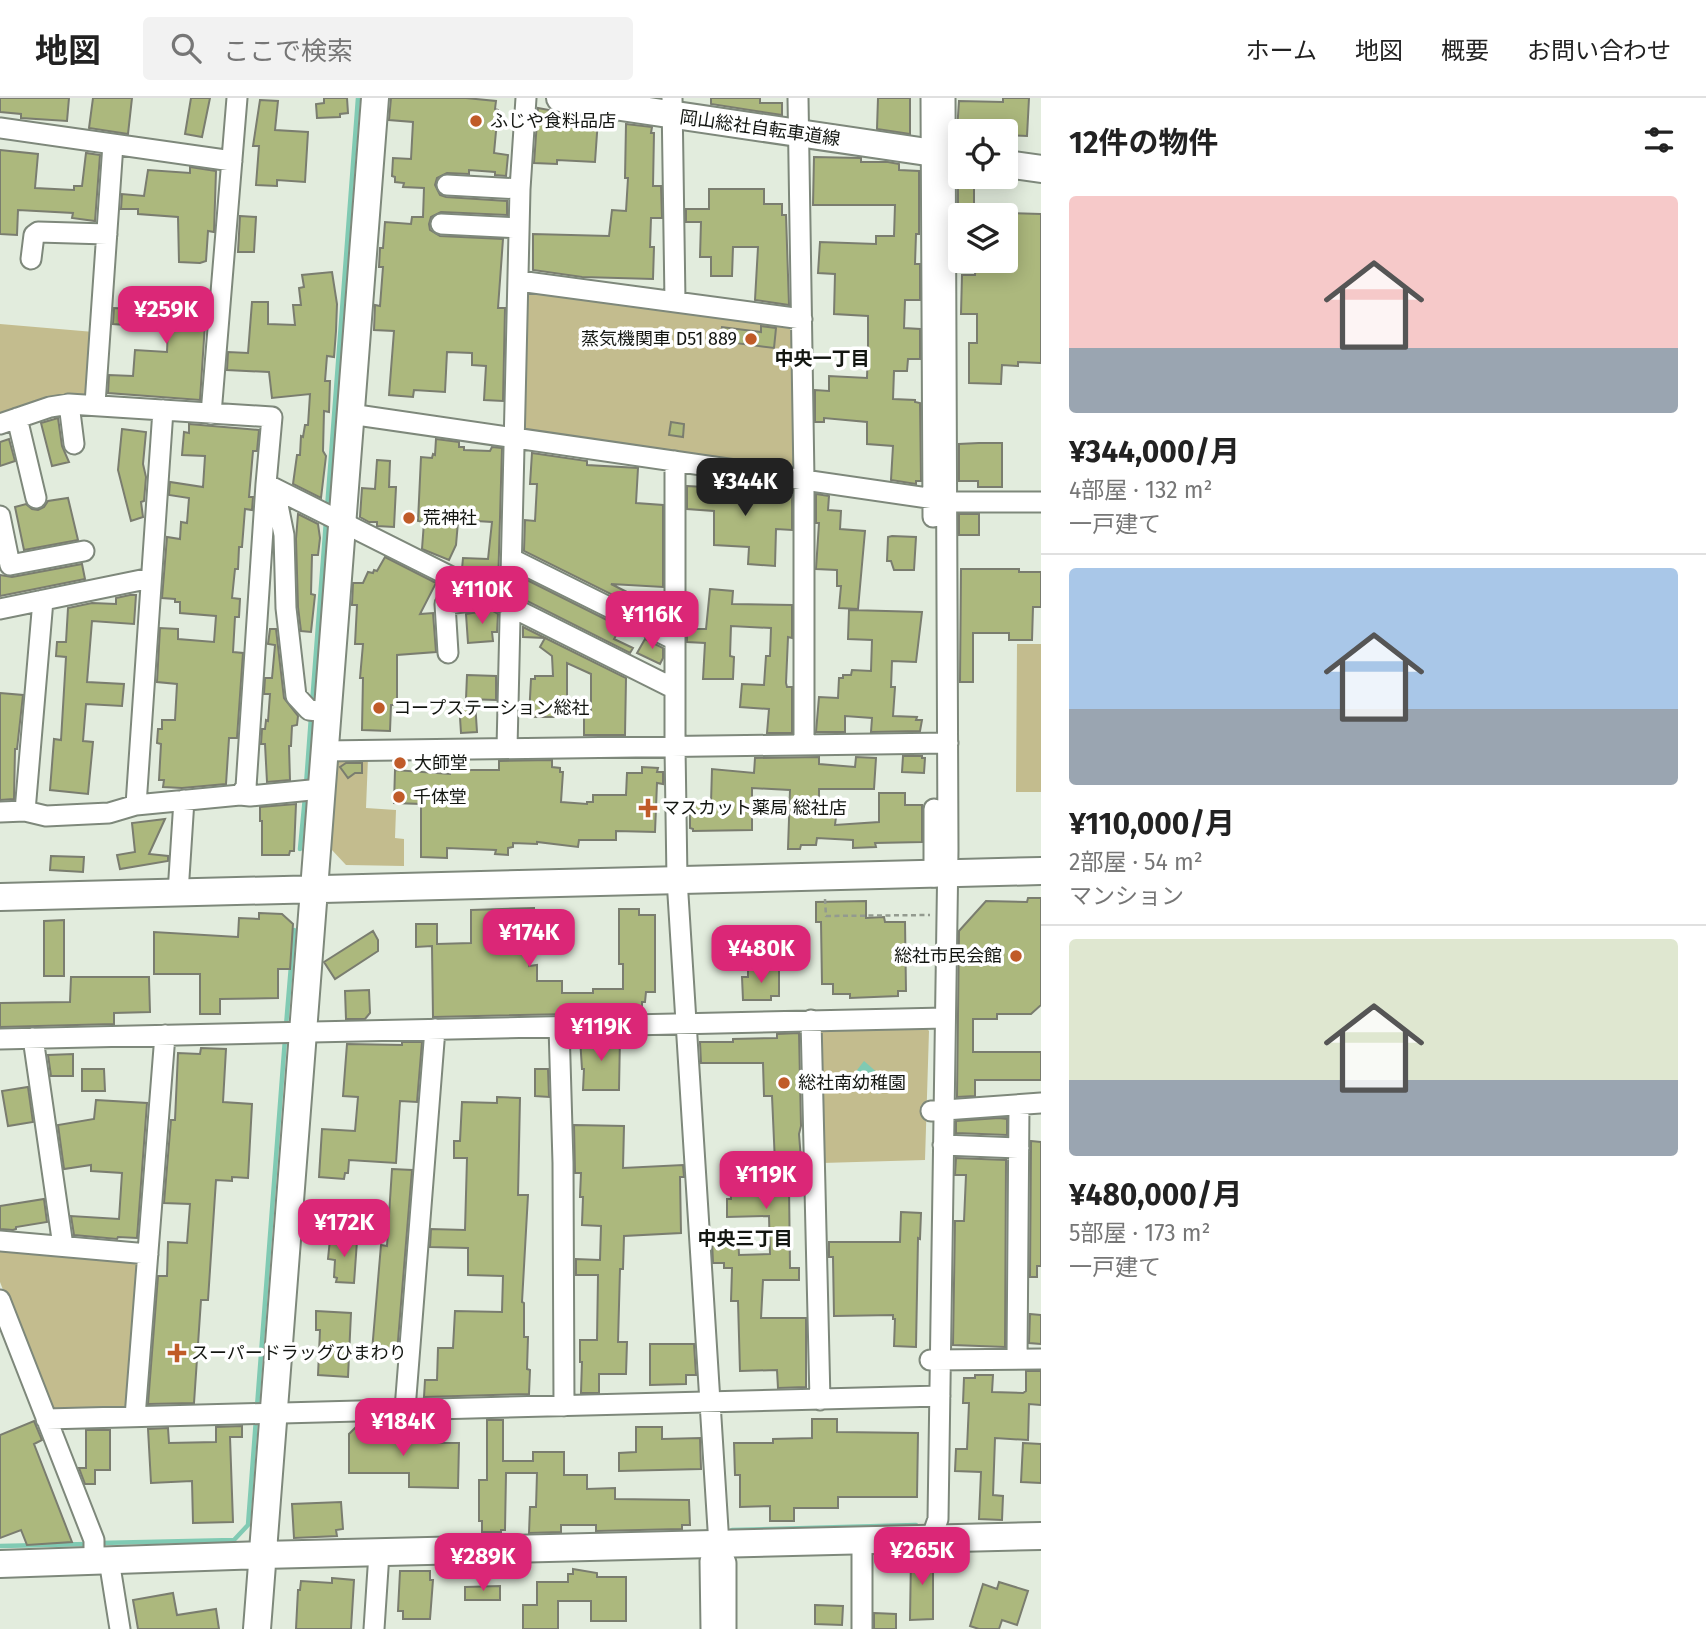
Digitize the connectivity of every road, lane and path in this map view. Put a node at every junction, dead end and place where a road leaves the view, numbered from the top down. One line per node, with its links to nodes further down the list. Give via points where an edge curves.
1 (237, 98): 13 (street)
2 (375, 98): 29 (street)
3 (526, 98): 17 (street)
4 (560, 98): 8 (street, 岡山総社自転車道線)
5 (798, 98): 10 (street)
6 (930, 98): 12 (street)
7 (945, 98): 12 (street)
8 (668, 104): 10 (street, 岡山総社自転車道線); 23 (street)
9 (0, 128): 11 (street)
10 (798, 133): 12 (street, 岡山総社自転車道線); 24 (street)
11 (113, 144): 13 (street); 20 (street)
12 (946, 155): 37 (street)
13 (232, 161): 28 (street)
14 (1018, 166): 15 (street)
15 (1041, 169)
16 (447, 184): 17 (street)
17 (520, 188): 19 (street)
18 (441, 225): 19 (street)
19 (519, 228): 22 (street)
20 (107, 234): 21 (street, via 38,232 33,235); 26 (street)
21 (32, 259)
22 (519, 281): 23 (street); 31 (street)
23 (675, 302): 24 (street)
24 (802, 319): 34 (street)
25 (69, 404): 26 (street); 30 (street); 32 (street)
26 (95, 404): 27 (street)
27 (163, 410): 28 (street); 43 (street)
28 (211, 414): 35 (street, via 272,417)
29 (350, 414): 31 (street); 40 (street)
30 (9, 421): 36 (street)
31 (514, 438): 33 (street); 42 (street)
32 (74, 444)
33 (675, 461): 34 (street); 48 (street)
34 (804, 480): 37 (street); 53 (street)
35 (266, 484): 40 (street); 51 (street, via 277,500 284,535 296,696); 58 (street, via 246,787)
36 (36, 498)
37 (940, 500): 38 (street); 52 (street)
38 (1041, 502)
39 (0, 516): 41 (street, via 10,565)
40 (331, 517): 44 (street); 51 (street)
41 (85, 551)
42 (512, 559): 46 (street); 48 (street)
43 (151, 578): 45 (street); 60 (street)
44 (484, 594): 46 (street); 49 (street, via 473,601 445,604)
45 (43, 600): 47 (street); 61 (street)
46 (510, 608): 50 (street); 55 (street)
47 (0, 609)
48 (675, 640): 50 (street)
49 (448, 653)
50 (675, 690): 54 (street)
51 (317, 711): 56 (street)
52 (941, 743): 53 (street); 64 (street)
53 (804, 745): 54 (street)
54 (674, 747): 55 (street); 65 (street)
55 (507, 748): 56 (street)
56 (324, 751): 57 (street)
57 (310, 790): 58 (street); 66 (street)
58 (240, 795): 59 (street)
59 (184, 800): 60 (street); 68 (street)
60 (136, 805): 61 (street, via 109,813 59,816)
61 (25, 811): 62 (street)
62 (0, 812)
63 (1041, 871): 64 (street)
64 (941, 873): 65 (street); 70 (street); 71 (street)
65 (677, 879): 66 (street); 73 (street)
66 (313, 889): 68 (street); 76 (street)
67 (825, 892): 70 (path, via 826,916)
68 (178, 893): 69 (street)
69 (0, 897)
70 (934, 915): 71 (street)
71 (939, 1018): 72 (street); 82 (street)
72 (811, 1020): 73 (street); 93 (street)
73 (685, 1023): 74 (street); 94 (street)
74 (559, 1026): 75 (street); 95 (street)
75 (435, 1029): 76 (street); 96 (street)
76 (292, 1032): 77 (street); 97 (street)
77 (165, 1035): 78 (street); 87 (street)
78 (33, 1038): 79 (street); 86 (street)
79 (0, 1039)
80 (1041, 1102): 81 (street)
81 (1020, 1105): 82 (street); 84 (street)
82 (938, 1110): 83 (street); 91 (street)
83 (943, 1145): 84 (street); 91 (street)
84 (1019, 1148): 89 (street)
85 (0, 1241): 86 (street)
86 (63, 1246): 87 (street)
87 (148, 1254): 98 (street)
88 (0, 1300): 99 (street)
89 (1017, 1359): 90 (street); 91 (street)
90 (1041, 1359)
91 (934, 1360): 92 (street)
92 (934, 1396): 93 (street); 101 (street, via 938,1519)
93 (820, 1400): 94 (street)
94 (710, 1403): 95 (street); 103 (street)
95 (564, 1406): 96 (street)
96 (405, 1409): 97 (street)
97 (263, 1413): 98 (street); 106 (street)
98 (135, 1417): 99 (street)
99 (46, 1419): 104 (street)
100 (1041, 1536): 101 (street)
101 (930, 1539): 102 (street)
102 (862, 1542): 103 (street); 113 (street)
103 (719, 1545): 105 (street); 111 (street, via 710,1561); 112 (street, via 726,1563)
104 (98, 1552): 106 (street); 107 (street); 108 (street)
105 (379, 1553): 106 (street); 110 (street)
106 (262, 1555): 109 (street)
107 (0, 1564)
108 (120, 1629)
109 (257, 1629)
110 (374, 1629)
111 (711, 1629)
112 (726, 1629)
113 (862, 1629)

